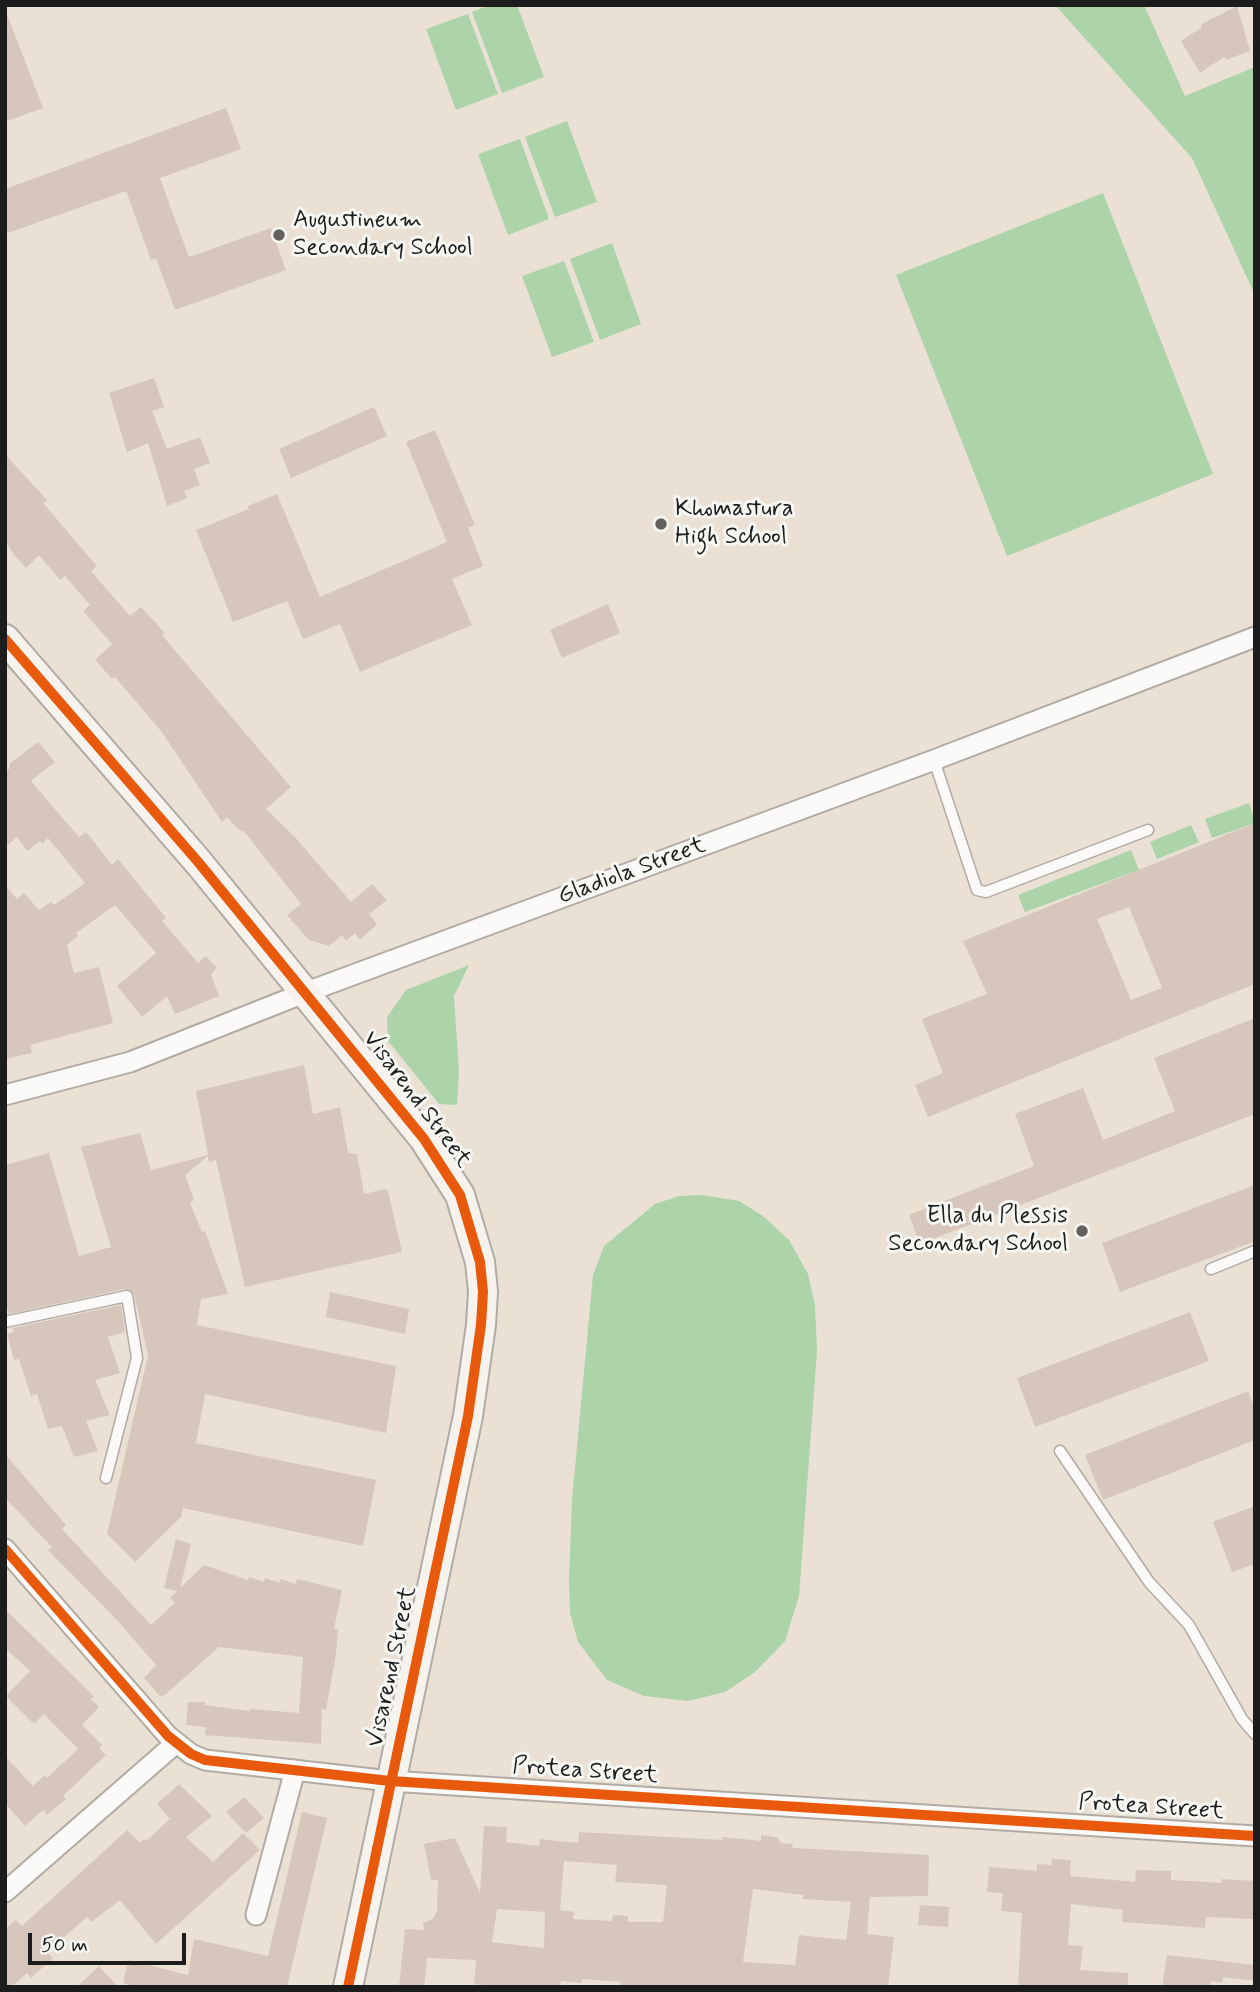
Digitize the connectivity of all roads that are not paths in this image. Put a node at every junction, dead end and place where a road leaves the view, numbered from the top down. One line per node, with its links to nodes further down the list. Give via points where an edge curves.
1 (5, 639): 5 (street, Visarend Street, via 199,863)
2 (1252, 643): 3 (street, Gladiola Street)
3 (934, 760): 4 (lane, via 977,890 986,892); 5 (street, Gladiola Street)
4 (1148, 830)
5 (304, 993): 6 (street, Gladiola Street, via 130,1062); 16 (street, Visarend Street, via 442,1164 460,1195 480,1262 481,1325 468,1416)
6 (5, 1095)
7 (1255, 1251): 8 (lane)
8 (1211, 1269)
9 (5, 1322): 11 (lane, via 127,1296 137,1357)
10 (1060, 1451): 13 (lane, via 1149,1582 1189,1625)
11 (106, 1478)
12 (5, 1549): 14 (street, Protea Street)
13 (1255, 1734)
14 (176, 1744): 15 (street, Protea Street, via 205,1760); 18 (street)
15 (295, 1770): 16 (street, Protea Street); 19 (street)
16 (390, 1781): 17 (street, Protea Street); 20 (street, Visarend Street)
17 (1255, 1836)
18 (9, 1881)
19 (256, 1915)
20 (348, 1987)

